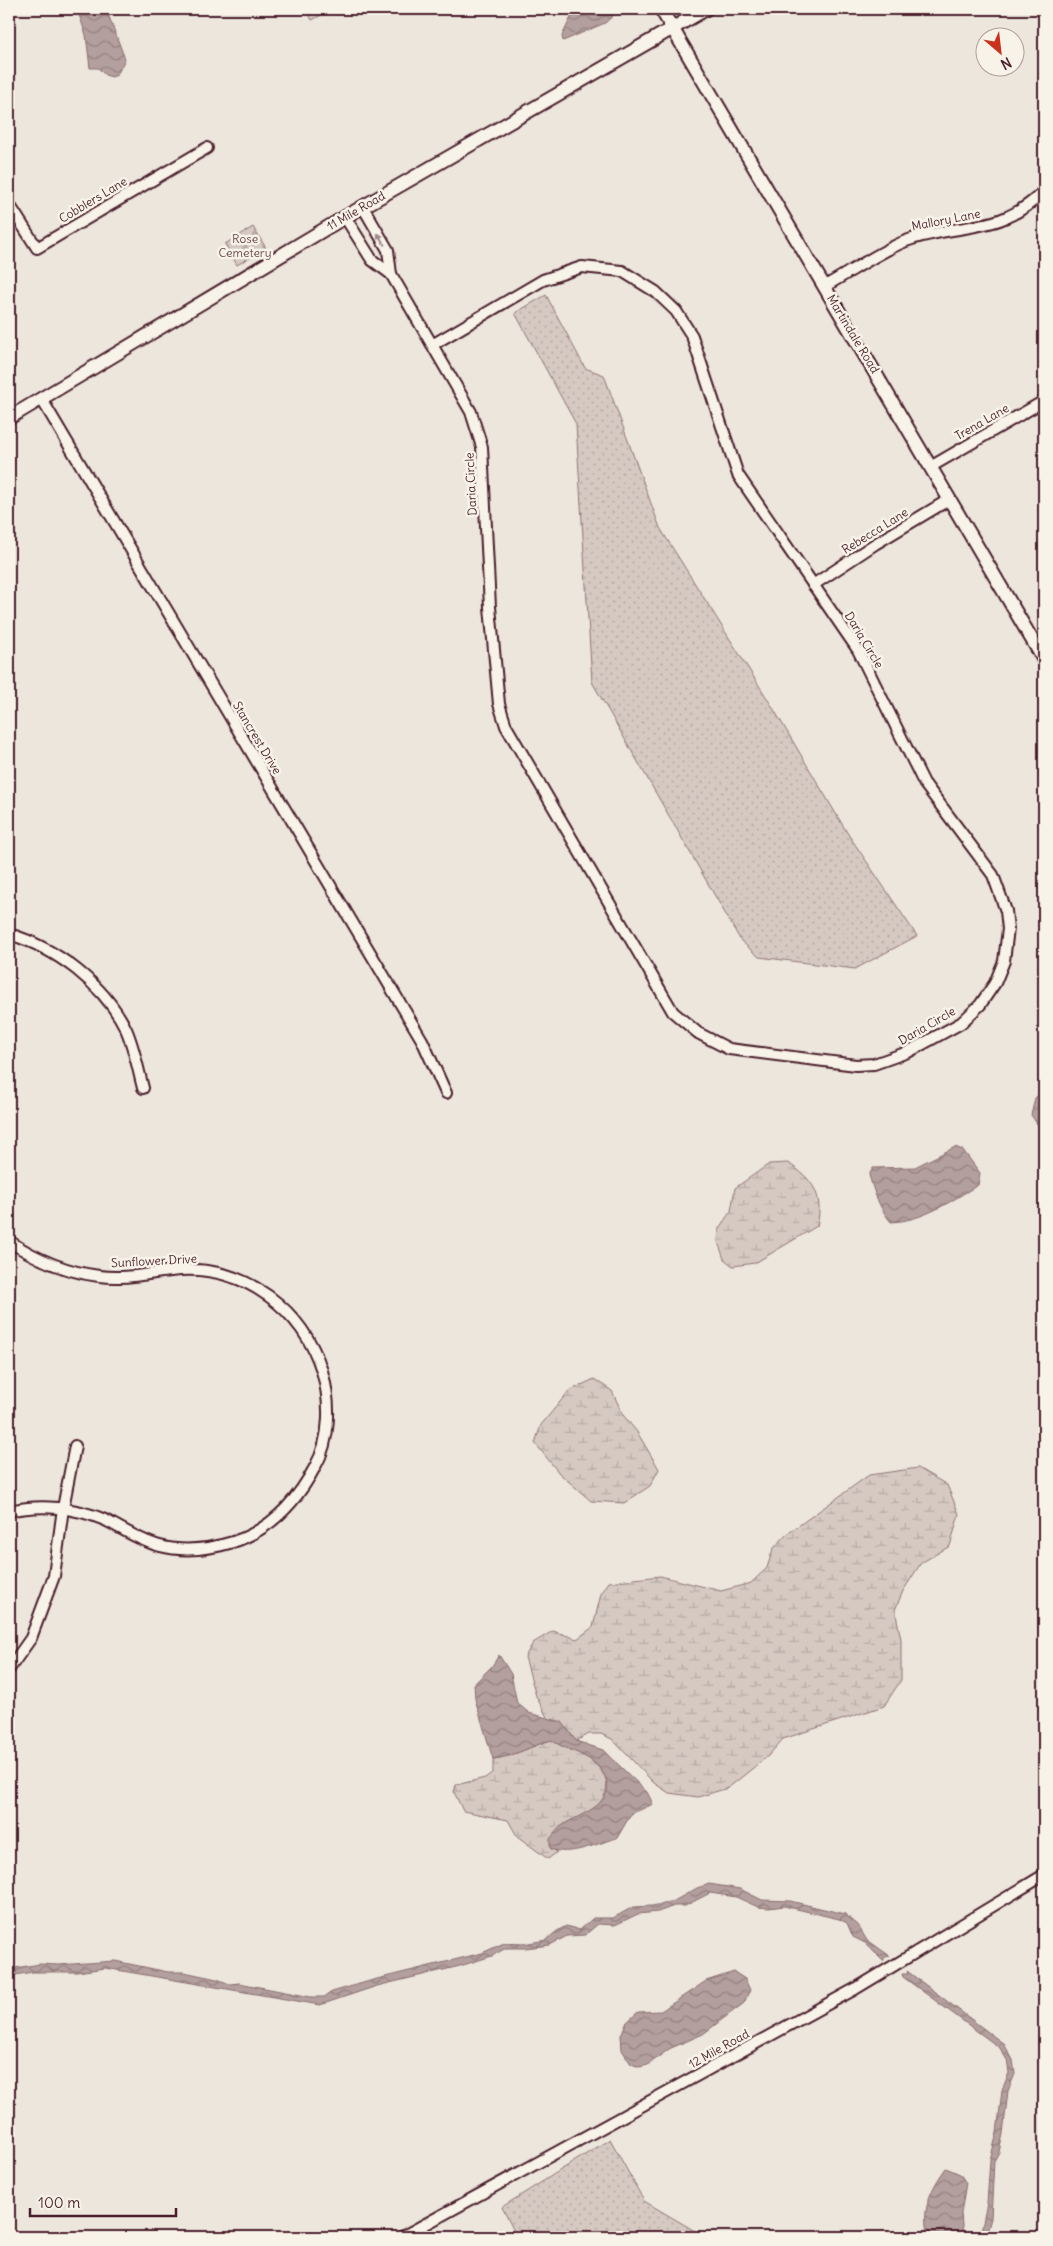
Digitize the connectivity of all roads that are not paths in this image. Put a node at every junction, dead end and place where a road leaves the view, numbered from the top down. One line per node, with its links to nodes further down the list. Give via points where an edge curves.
1 (661, 9): 3 (street, Martindale Road)
2 (706, 9): 3 (street, 11 Mile Road)
3 (672, 28): 7 (street, 11 Mile Road); 10 (street, Martindale Road)
4 (207, 148): 6 (street, Cobblers Lane, via 37,248)
5 (1044, 191): 10 (street, Mallory Lane, via 1033,203 989,225 905,242)
6 (9, 204)
7 (362, 207): 8 (street, 11 Mile Road); 9 (street, Daria Circle, one-way to 7, via 388,250)
8 (346, 217): 9 (street, Daria Circle, via 372,260); 12 (street, 11 Mile Road)
9 (390, 274): 11 (street, Daria Circle)
10 (825, 286): 15 (street, Martindale Road)
11 (432, 345): 17 (street, Daria Circle, via 544,280 582,267 622,271 656,292 676,310 692,336 738,475); 17 (street, Daria Circle, via 471,412 482,447 490,607 499,704 506,726 673,1012 698,1034 729,1049 856,1065 874,1064 908,1052 950,1029 980,1005 1004,961 1008,928 1003,899 993,876 924,783 863,658)
12 (41, 398): 14 (street, 11 Mile Road); 21 (street, Stancrest Drive, via 422,1040)
13 (1044, 401): 15 (street, Trena Lane)
14 (9, 418)
15 (932, 466): 16 (street, Martindale Road)
16 (950, 499): 17 (street, Rebecca Lane); 18 (street, Martindale Road)
17 (813, 585)
18 (1044, 660)
19 (9, 934): 20 (street, via 46,948 109,1001 126,1030)
20 (142, 1088)
21 (446, 1093)
22 (9, 1240): 24 (street, Sunflower Drive, via 56,1266 99,1276 126,1278 180,1270 238,1279 272,1298 300,1327 318,1359 325,1386 327,1420 317,1464 285,1510 253,1533 214,1546 178,1549 146,1542 103,1520)
23 (75, 1446): 24 (street)
24 (63, 1508): 25 (street, Sunflower Drive); 26 (street, via 54,1576 31,1638)
25 (9, 1511)
26 (9, 1669)
27 (1044, 1875): 28 (street, 12 Mile Road, via 855,1989)
28 (402, 2237)

